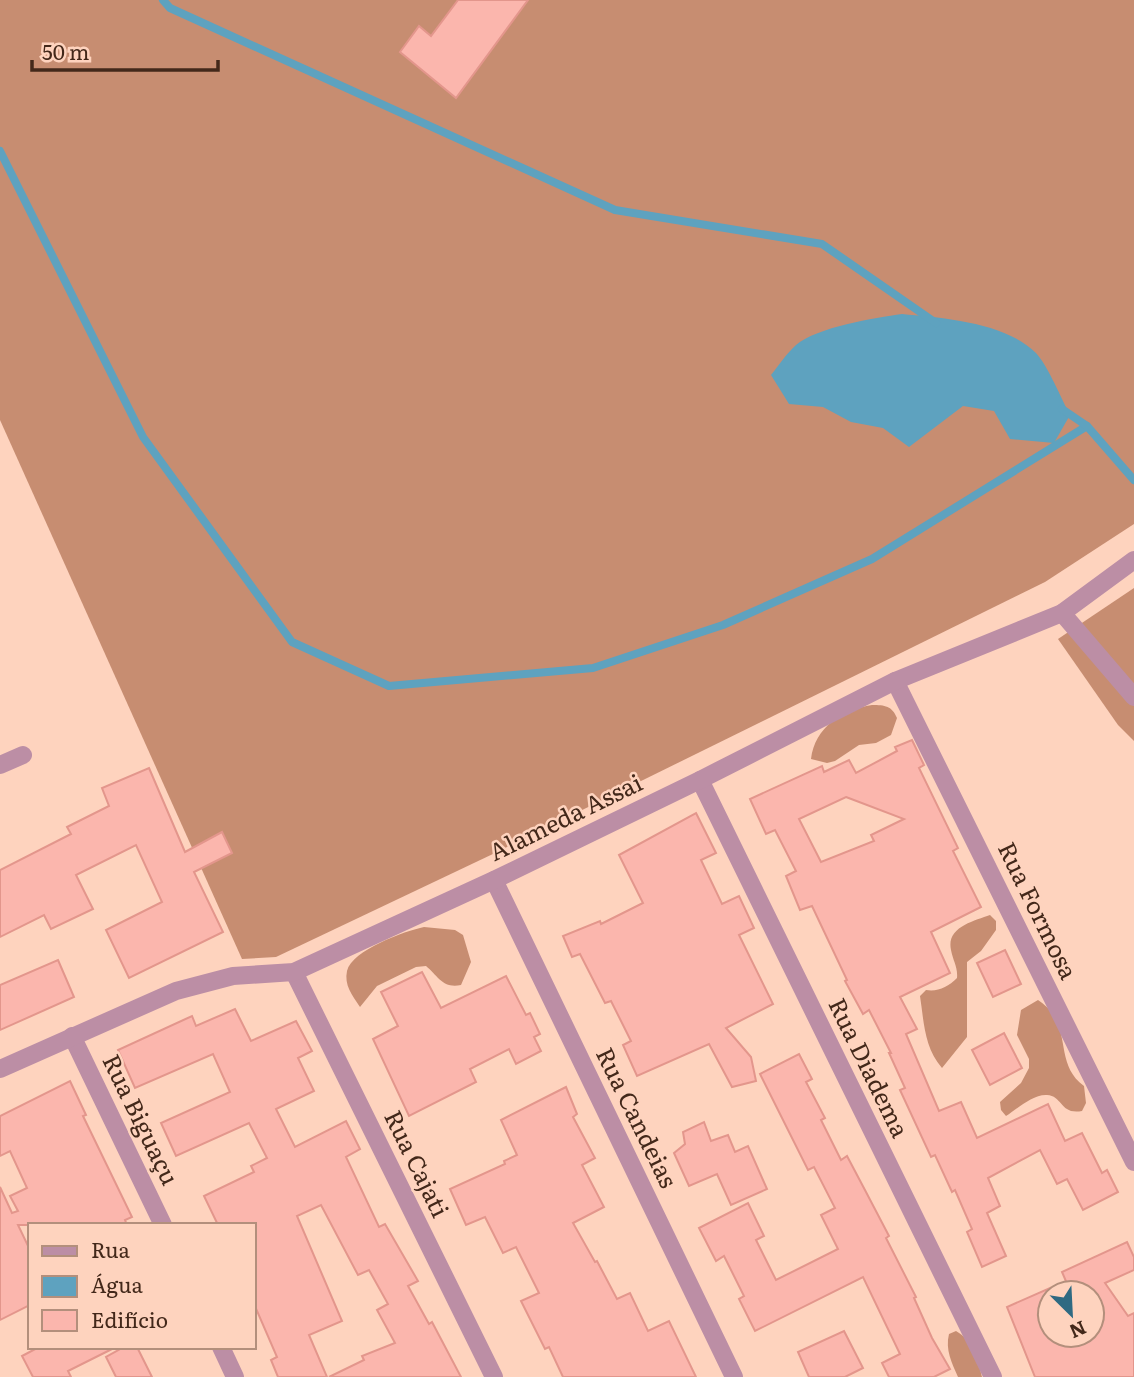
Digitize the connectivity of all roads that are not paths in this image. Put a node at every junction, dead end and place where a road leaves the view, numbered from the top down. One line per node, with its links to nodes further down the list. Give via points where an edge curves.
1 (1134, 560): 2 (street, Alameda Assai)
2 (1062, 613): 3 (street, Alameda Assai); 4 (street)
3 (895, 681): 7 (street, Alameda Assai); 12 (street, Rua Formosa)
4 (1134, 698)
5 (23, 755): 6 (street)
6 (0, 765)
7 (700, 780): 8 (street, Alameda Assai); 18 (street, Rua Diadema)
8 (494, 880): 9 (street, Alameda Assai); 17 (street, Rua Candeias)
9 (294, 972): 10 (street, Alameda Assai, via 233,976 176,991); 16 (street, Rua Cajati)
10 (72, 1037): 11 (street, Alameda Assai); 13 (street, Rua Biguaçu)
11 (0, 1069)
12 (1134, 1161)
13 (162, 1223)
14 (222, 1349): 15 (street)
15 (235, 1377)
16 (494, 1377)
17 (734, 1377)
18 (993, 1377)

